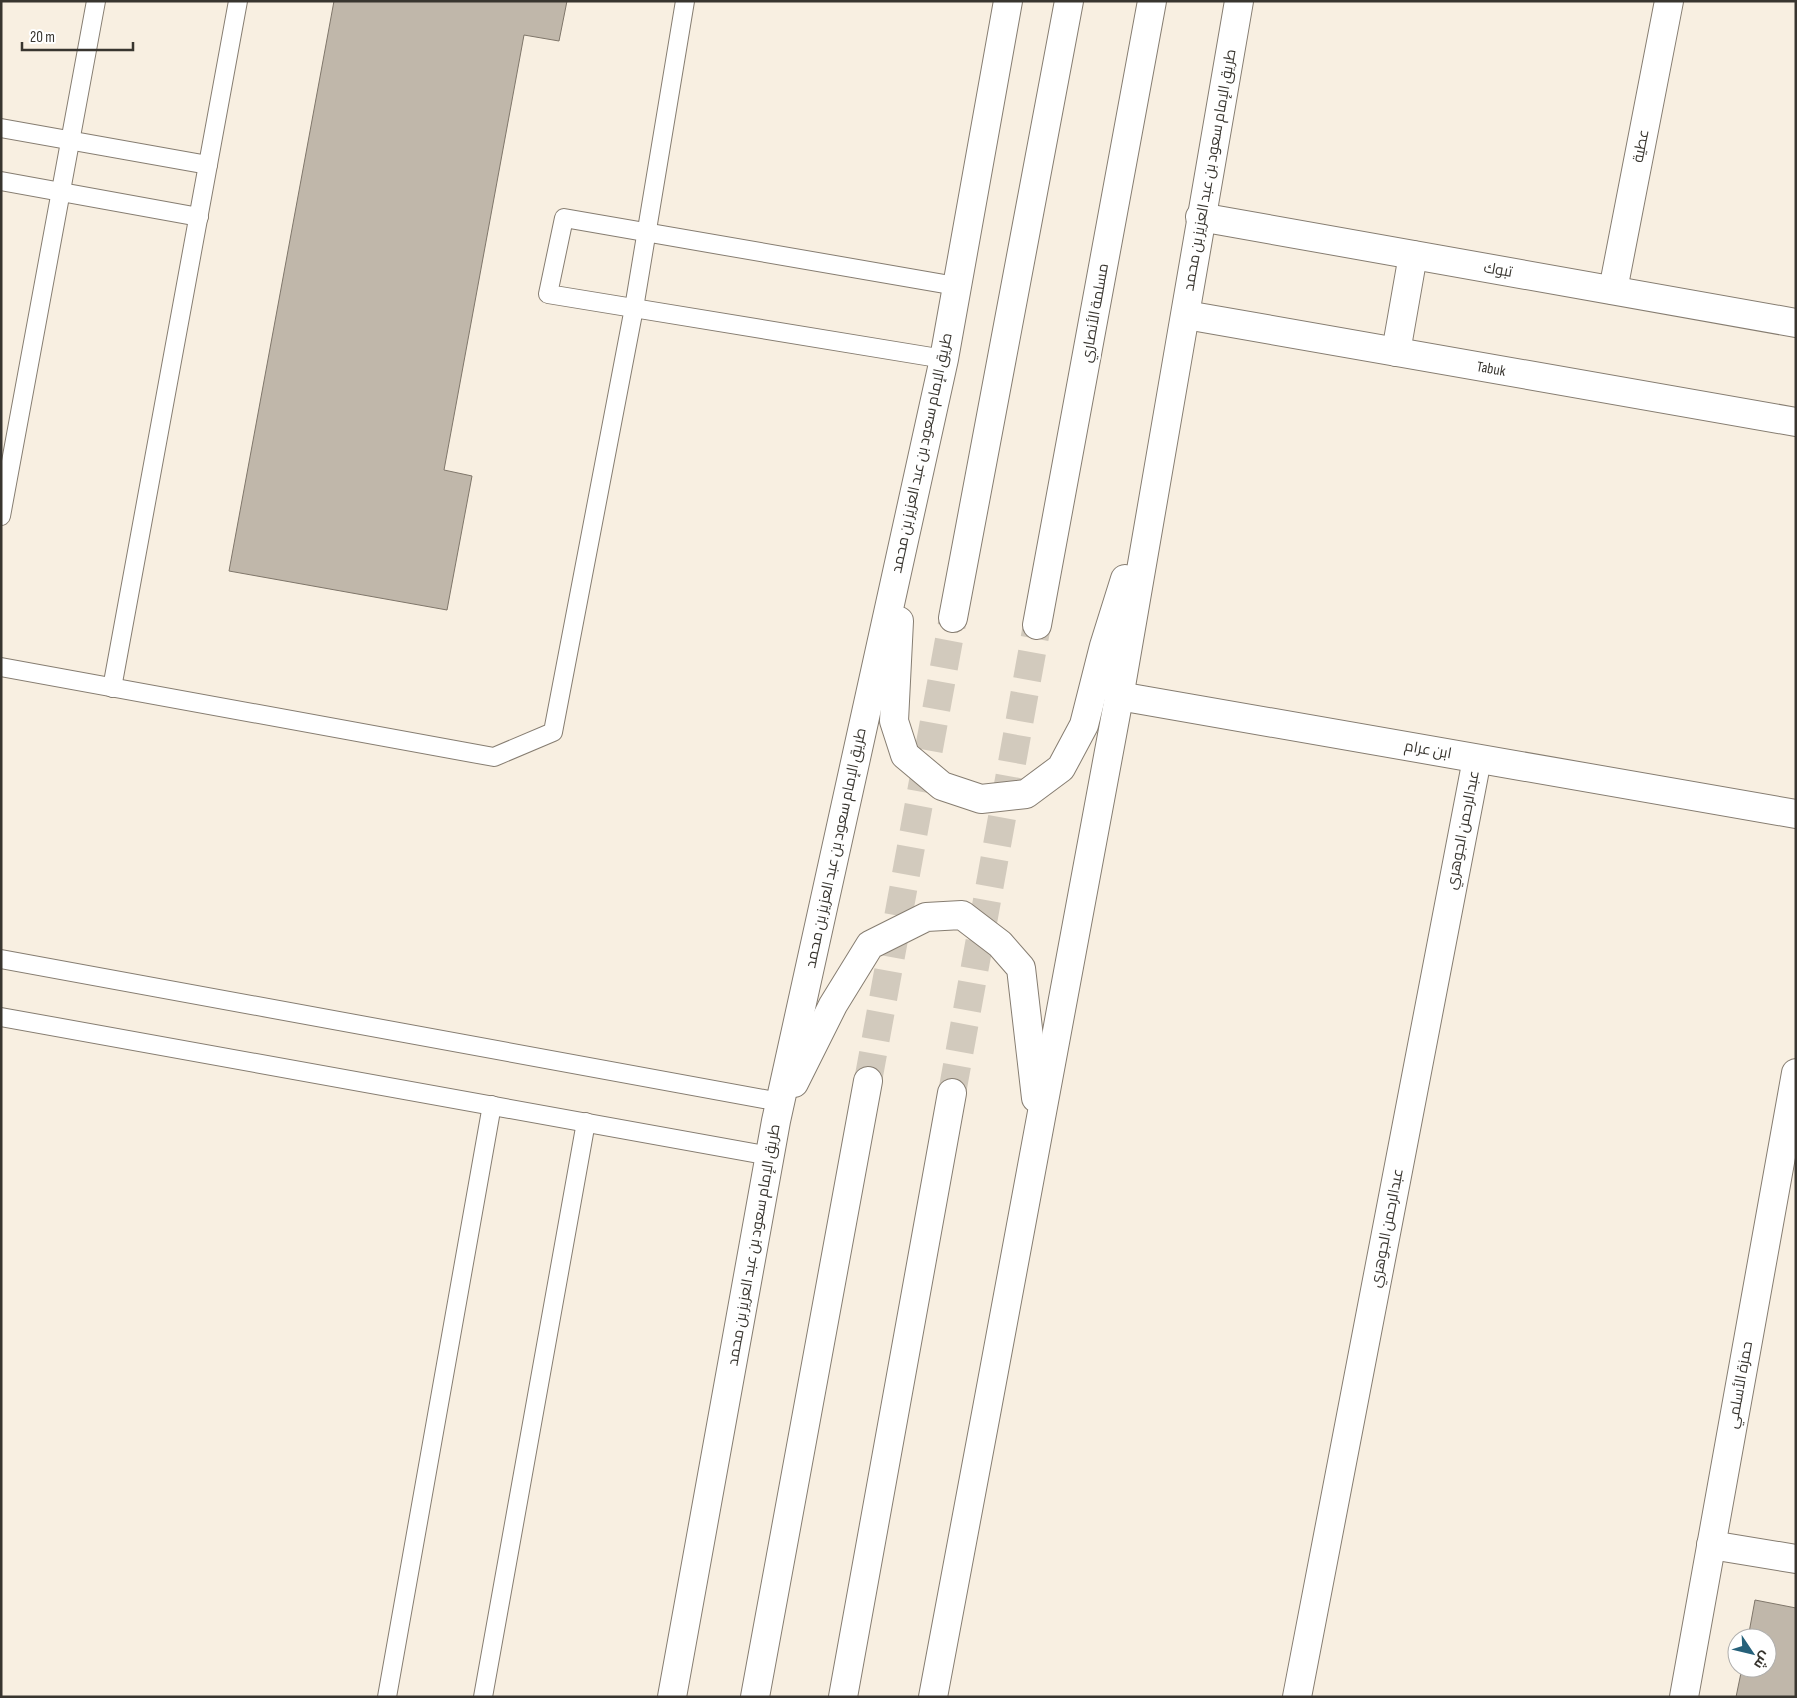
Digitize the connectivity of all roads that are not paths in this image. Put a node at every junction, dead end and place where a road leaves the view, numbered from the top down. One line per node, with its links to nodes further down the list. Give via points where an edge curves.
1 (96, 1): 10 (lane)
2 (238, 1): 11 (lane)
3 (685, 1): 16 (lane)
4 (1008, 1): 18 (street, طريق الإمام سعود بن عبد العزيز بن محمد)
5 (1069, 1): 29 (street)
6 (1152, 1): 30 (street, مسلمة الأنصاري)
7 (1239, 1): 15 (street, طريق الإمام سعود بن عبد العزيز بن محمد)
8 (1669, 1): 19 (street, عطية)
9 (1, 128): 10 (lane)
10 (70, 141): 11 (lane); 13 (lane)
11 (208, 165): 14 (lane)
12 (1, 181): 13 (lane)
13 (61, 192): 14 (lane); 27 (lane)
14 (199, 217): 32 (lane)
15 (1200, 217): 17 (street, تبوك); 21 (street, طريق الإمام سعود بن عبد العزيز بن محمد)
16 (646, 233): 18 (lane); 20 (lane); 20 (lane, via 564,218 548,294)
17 (1413, 255): 19 (street, تبوك); 23 (street)
18 (956, 286): 24 (street, طريق الإمام سعود بن عبد العزيز بن محمد)
19 (1613, 290): 22 (street, تبوك)
20 (634, 308): 24 (lane); 32 (lane, via 553,732 494,757)
21 (1186, 315): 23 (street, Tabuk); 26 (street, طريق الإمام سعود بن عبد العزيز بن محمد)
22 (1796, 323)
23 (1396, 352): 25 (street, Tabuk)
24 (944, 359): 28 (street, طريق الإمام سعود بن عبد العزيز بن محمد)
25 (1796, 422)
26 (1160, 468): 28 (street, via 1104,646 1084,725 1061,768 1026,794 981,799 942,786 905,756 894,721); 33 (street, طريق الإمام سعود بن عبد العزيز بن محمد)
27 (1, 516)
28 (905, 532): 42 (street, طريق الإمام سعود بن عبد العزيز بن محمد)
29 (953, 618)
30 (1037, 625)
31 (1, 668): 32 (lane)
32 (112, 688)
33 (1119, 696): 34 (street, ابن عرام); 44 (street, طريق الإمام سعود بن عبد العزيز بن محمد)
34 (1477, 759): 35 (street, ابن عرام); 54 (street, عبدالرحمن الجوهري)
35 (1796, 814)
36 (1, 959): 42 (lane)
37 (1, 1017): 41 (lane)
38 (1796, 1073): 46 (street, حمزة الأسلمي)
39 (868, 1081): 51 (street)
40 (952, 1094): 52 (street)
41 (492, 1105): 43 (lane); 48 (lane)
42 (778, 1111): 44 (street, via 833,1005 870,945 926,917 962,915 1000,944 1021,968); 45 (street, طريق الإمام سعود بن عبد العزيز بن محمد)
43 (586, 1122): 45 (lane); 49 (lane)
44 (1039, 1129): 53 (street, طريق الإمام سعود بن عبد العزيز بن محمد)
45 (770, 1156): 50 (street, طريق الإمام سعود بن عبد العزيز بن محمد)
46 (1711, 1545): 47 (street); 55 (street, حمزة الأسلمي)
47 (1796, 1559)
48 (387, 1697)
49 (483, 1697)
50 (672, 1697)
51 (755, 1697)
52 (843, 1697)
53 (933, 1697)
54 (1297, 1697)
55 (1684, 1697)

